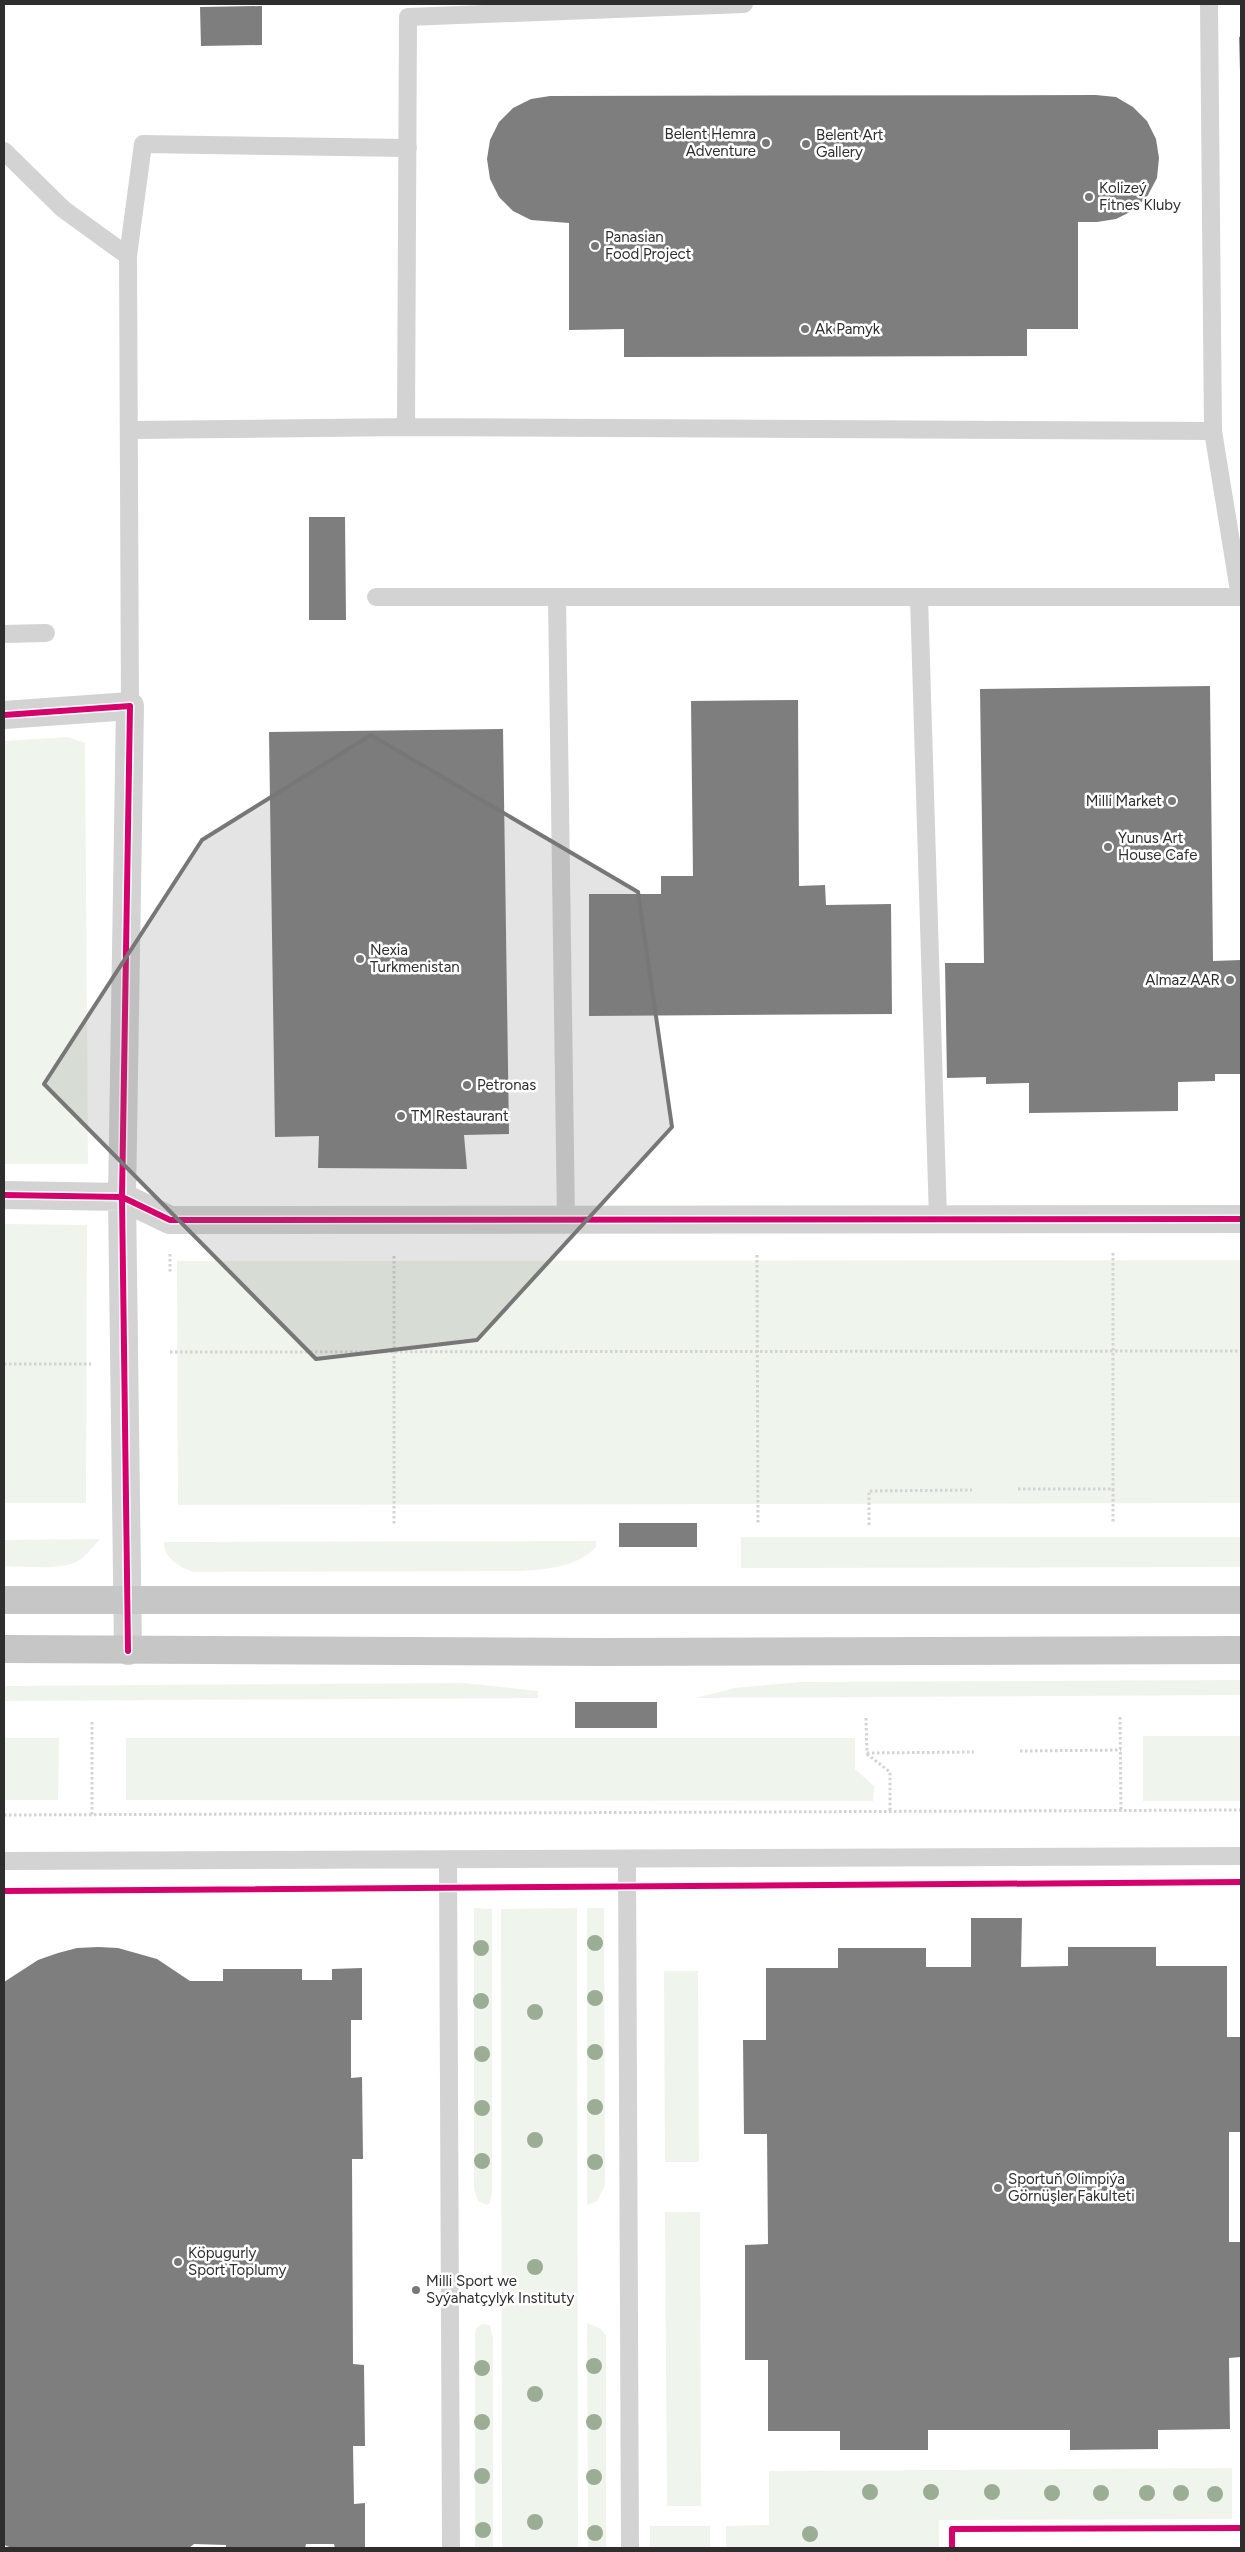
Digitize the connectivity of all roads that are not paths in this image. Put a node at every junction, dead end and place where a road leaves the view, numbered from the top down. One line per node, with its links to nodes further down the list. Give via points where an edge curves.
1 (744, 4): 3 (lane, via 408,17)
2 (1208, 4): 8 (lane)
3 (408, 148): 5 (lane, via 144,144); 6 (lane)
4 (4, 152): 5 (lane, via 64,209)
5 (128, 256): 7 (lane)
6 (406, 427): 7 (lane); 8 (lane)
7 (130, 430): 15 (lane)
8 (1214, 431): 12 (lane)
9 (376, 597): 10 (lane)
10 (557, 597): 11 (lane); 20 (lane)
11 (919, 597): 12 (lane); 19 (lane)
12 (1241, 597)
13 (46, 633): 14 (lane)
14 (4, 634)
15 (130, 706): 16 (street); 18 (street)
16 (4, 714)
17 (4, 1195): 18 (street)
18 (122, 1197): 20 (street, via 170,1220); 24 (street)
19 (938, 1219): 20 (street); 21 (street)
20 (566, 1220)
21 (1241, 1220)
22 (4, 1600): 24 (main road)
23 (1241, 1600): 24 (main road)
24 (128, 1601): 27 (street)
25 (4, 1649): 27 (main road)
26 (1241, 1650): 27 (main road)
27 (128, 1651)
28 (1241, 1856): 30 (lane)
29 (448, 1859): 30 (lane); 31 (lane); 32 (lane)
30 (627, 1859): 33 (lane)
31 (4, 1862)
32 (451, 2548)
33 (630, 2548)

